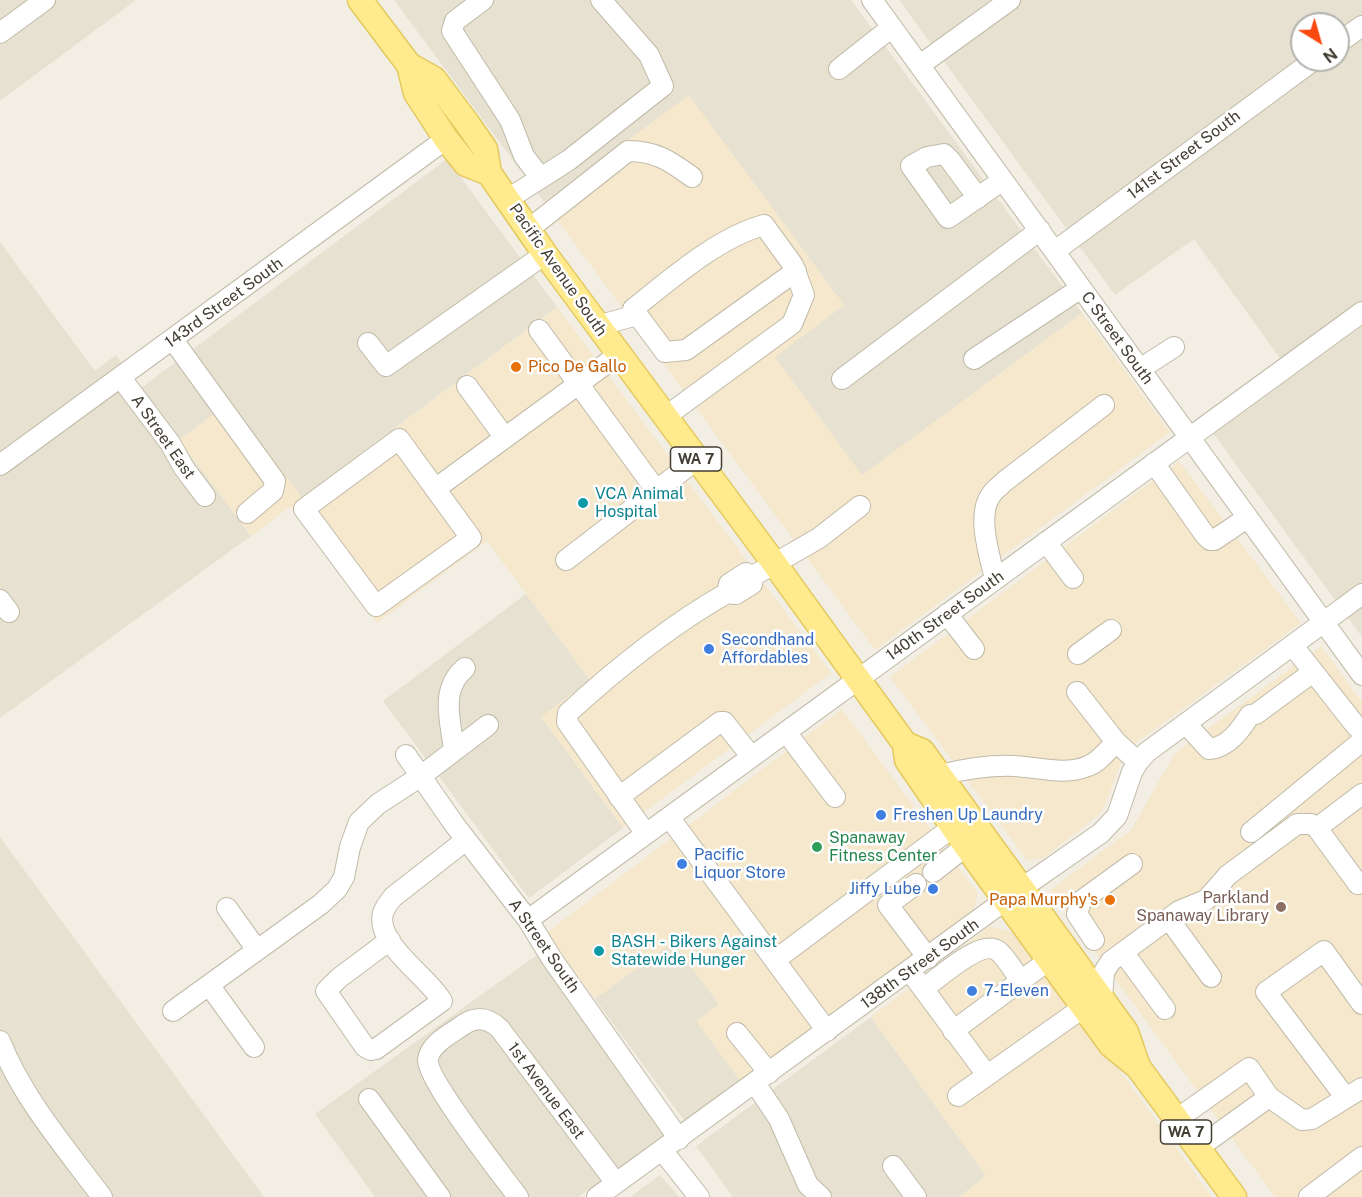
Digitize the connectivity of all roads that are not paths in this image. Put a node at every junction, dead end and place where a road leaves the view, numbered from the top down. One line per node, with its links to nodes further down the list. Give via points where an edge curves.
1 (45, 0): 8 (street)
2 (360, 0): 9 (main road, Pacific Avenue South / WA 7)
3 (483, 0): 17 (street, via 455,21 452,31 510,120 524,156)
4 (601, 0): 17 (street, via 649,55 663,86 569,160)
5 (872, 0): 7 (street, C Street South)
6 (1010, 0): 10 (street)
7 (892, 27): 10 (street, C Street South); 11 (street)
8 (1, 31)
9 (409, 65): 13 (main road, Pacific Avenue South / WA 7, via 416,93); 16 (main road, Pacific Avenue South / WA 7, via 434,79 485,149)
10 (920, 65): 14 (street, C Street South)
11 (839, 69)
12 (1298, 72): 24 (street, 141st Street South)
13 (446, 139): 16 (main road, Pacific Avenue South / WA 7, via 466,164); 32 (street, 143rd Street South)
14 (976, 141): 15 (street); 19 (street, C Street South)
15 (950, 160): 20 (street); 20 (street, via 944,154 911,166 948,218)
16 (489, 173): 21 (main road, Pacific Avenue South / WA 7)
17 (540, 177): 21 (street)
18 (692, 177): 22 (street, via 668,160 645,151 628,151)
19 (1003, 180): 20 (street); 23 (street, C Street South)
20 (978, 198)
21 (508, 199): 22 (main road, Pacific Avenue South / WA 7)
22 (529, 229): 25 (main road, Pacific Avenue South / WA 7)
23 (1040, 230): 24 (street, C Street South); 39 (street)
24 (1055, 251): 27 (street, C Street South)
25 (545, 254): 30 (main road, Pacific Avenue South / WA 7); 33 (street, via 386,366)
26 (796, 271): 29 (street, via 686,350 665,352); 29 (street, via 765,225 746,230 670,280 633,309); 43 (street, via 804,295 792,324)
27 (1081, 288): 36 (street); 37 (street, C Street South)
28 (1362, 312): 45 (street, 140th Street South)
29 (637, 315): 30 (street)
30 (597, 326): 35 (main road, Pacific Avenue South / WA 7)
31 (539, 330): 40 (street)
32 (173, 340): 38 (street, 143rd Street South); 53 (street, via 275,481 273,491)
33 (368, 343)
34 (1174, 347): 37 (street)
35 (618, 355): 40 (street); 43 (main road, Pacific Avenue South / WA 7)
36 (975, 359)
37 (1140, 369): 45 (street, C Street South)
38 (121, 378): 48 (street, 143rd Street South); 51 (street, A Street East)
39 (842, 379)
40 (578, 384): 44 (street); 50 (street)
41 (467, 386): 44 (street)
42 (1104, 405): 59 (street, via 989,496 985,537)
43 (665, 417): 46 (main road, Pacific Avenue South / WA 7)
44 (505, 438): 49 (street)
45 (1189, 438): 47 (street, 140th Street South); 54 (street, C Street South)
46 (696, 460): 50 (street); 57 (main road, Pacific Avenue South / WA 7)
47 (1154, 463): 54 (street, via 1210,540); 55 (street, 140th Street South)
48 (0, 465)
49 (435, 489): 49 (street, via 399,439 304,509 376,606 471,538)
50 (656, 490): 56 (street)
51 (205, 496)
52 (860, 506): 57 (street, via 819,538)
53 (247, 513)
54 (1247, 518): 62 (street, C Street South)
55 (1046, 542): 58 (street); 59 (street, 140th Street South)
56 (566, 560)
57 (774, 563): 70 (main road, Pacific Avenue South / WA 7); 88 (street, via 729,584 727,593 616,669 568,713 567,722)
58 (1073, 578)
59 (995, 579): 61 (street, 140th Street South)
60 (1362, 594): 62 (street, 138th Street South)
61 (947, 614): 65 (street); 70 (street, 140th Street South)
62 (1323, 623): 64 (street, 138th Street South); 69 (street, C Street South)
63 (1111, 630): 66 (street)
64 (1293, 645): 68 (street); 71 (street, 138th Street South)
65 (974, 649)
66 (1078, 654)
67 (465, 668): 81 (street, via 455,677 449,692)
68 (1313, 672): 73 (street); 76 (street)
69 (1362, 675)
70 (857, 679): 77 (street, 140th Street South); 80 (main road, Pacific Avenue South / WA 7)
71 (1232, 690): 73 (street); 74 (street, 138th Street South)
72 (1077, 692): 79 (street)
73 (1250, 715): 74 (street, via 1229,740 1214,749 1205,746)
74 (1186, 723): 84 (street, 138th Street South)
75 (488, 725): 81 (street)
76 (1362, 731)
77 (786, 732): 83 (street, 140th Street South); 89 (street)
78 (1362, 741): 92 (street)
79 (1116, 742): 84 (street); 85 (street, via 1089,766 1073,770 1011,766 969,768)
80 (904, 744): 85 (main road, Pacific Avenue South / WA 7, via 922,751); 94 (main road, Pacific Avenue South / WA 7, via 907,760)
81 (454, 751): 86 (street)
82 (406, 755): 86 (street, A Street South)
83 (751, 756): 88 (street, via 720,722); 90 (street, 140th Street South)
84 (1138, 762): 100 (street, 138th Street South, via 1113,822)
85 (940, 775): 100 (main road, Pacific Avenue South / WA 7)
86 (421, 776): 95 (street, A Street South); 106 (street, via 358,822 344,877 337,889)
87 (1362, 794): 91 (street)
88 (619, 797): 93 (street)
89 (835, 797)
90 (669, 817): 93 (street, 140th Street South); 109 (street)
91 (1317, 828): 99 (street); 102 (street, via 1297,824 1228,875 1206,900)
92 (1251, 832)
93 (646, 834): 103 (street, 140th Street South)
94 (960, 837): 97 (street); 100 (main road, Pacific Avenue South / WA 7); 109 (street, via 932,842)
95 (466, 840): 103 (street, A Street South); 104 (street, via 393,897 383,915 382,927)
96 (1132, 864): 105 (street, via 1081,902 1077,914)
97 (933, 872)
98 (916, 884): 108 (street, via 888,905)
99 (1358, 884)
100 (1014, 894): 108 (street, 138th Street South); 110 (main road, Pacific Avenue South / WA 7); 116 (main road, Pacific Avenue South / WA 7)
101 (227, 908): 106 (street)
102 (1169, 919): 107 (street); 112 (street)
103 (528, 920): 132 (street, A Street South)
104 (390, 940): 104 (street, via 442,1001 371,1050 364,1047 326,991)
105 (1094, 940)
106 (257, 950): 114 (street)
107 (1123, 952): 116 (street, via 1104,972); 118 (street)
108 (928, 958): 111 (street, 138th Street South)
109 (775, 960): 120 (street)
110 (1049, 960): 113 (street); 116 (main road, Pacific Avenue South / WA 7)
111 (910, 971): 115 (street); 120 (street, 138th Street South)
112 (1210, 977)
113 (1021, 981): 115 (street, via 998,951 989,947 977,950); 121 (street)
114 (209, 985): 119 (street); 124 (street)
115 (923, 989): 121 (street)
116 (1093, 1003): 125 (street); 131 (main road, Pacific Avenue South / WA 7, via 1126,1032 1138,1066)
117 (1362, 1004): 127 (street, via 1324,951 1266,992)
118 (1165, 1009)
119 (173, 1011)
120 (827, 1031): 126 (street, 138th Street South)
121 (953, 1031): 125 (street)
122 (737, 1033): 126 (street)
123 (0, 1041): 138 (street, via 30,1098)
124 (254, 1047)
125 (987, 1075): 128 (street)
126 (762, 1078): 132 (street, 138th Street South); 143 (street, via 808,1185)
127 (1354, 1093): 129 (street, via 1312,1119 1302,1120)
128 (958, 1096)
129 (1269, 1097): 131 (street, via 1249,1068); 133 (street)
130 (369, 1099): 139 (street)
131 (1177, 1119): 133 (main road, Pacific Avenue South / WA 7)
132 (679, 1139): 134 (street, 138th Street South)
133 (1198, 1148): 145 (main road, Pacific Avenue South / WA 7)
134 (662, 1150): 137 (street, 138th Street South); 142 (street)
135 (1362, 1157): 146 (street)
136 (893, 1166): 144 (street)
137 (616, 1184): 140 (street, 1st Avenue East, via 500,1029 487,1019 479,1019 434,1048 428,1059 442,1092); 141 (street, 138th Street South)
138 (102, 1197)
139 (440, 1197)
140 (518, 1197)
141 (597, 1197)
142 (699, 1197)
143 (821, 1197)
144 (916, 1197)
145 (1234, 1197)
146 (1309, 1197)

